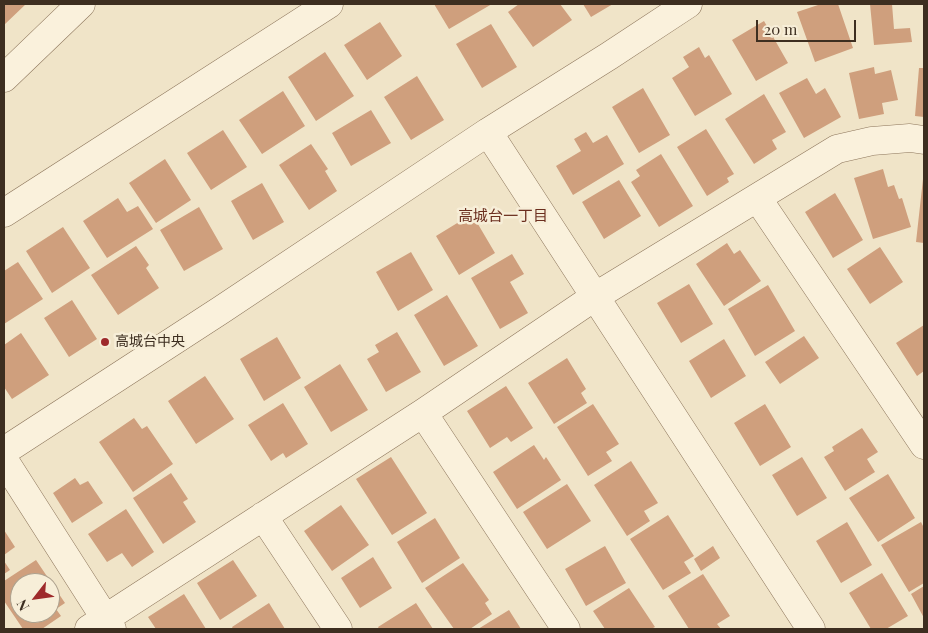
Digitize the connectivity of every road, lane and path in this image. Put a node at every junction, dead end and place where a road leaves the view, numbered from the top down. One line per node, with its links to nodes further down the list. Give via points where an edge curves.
1 (81, 4): 4 (street)
2 (329, 4): 8 (street)
3 (688, 4): 5 (street)
4 (4, 78)
5 (488, 132): 9 (street); 12 (street)
6 (924, 140): 7 (street, via 872,141 837,149)
7 (758, 198): 9 (street); 11 (street)
8 (4, 213)
9 (596, 296): 10 (street); 18 (street)
10 (423, 413): 14 (street); 17 (street)
11 (924, 446)
12 (4, 451)
13 (4, 460): 15 (street)
14 (263, 516): 15 (street); 16 (street)
15 (102, 626)
16 (338, 629)
17 (566, 629)
18 (810, 629)

